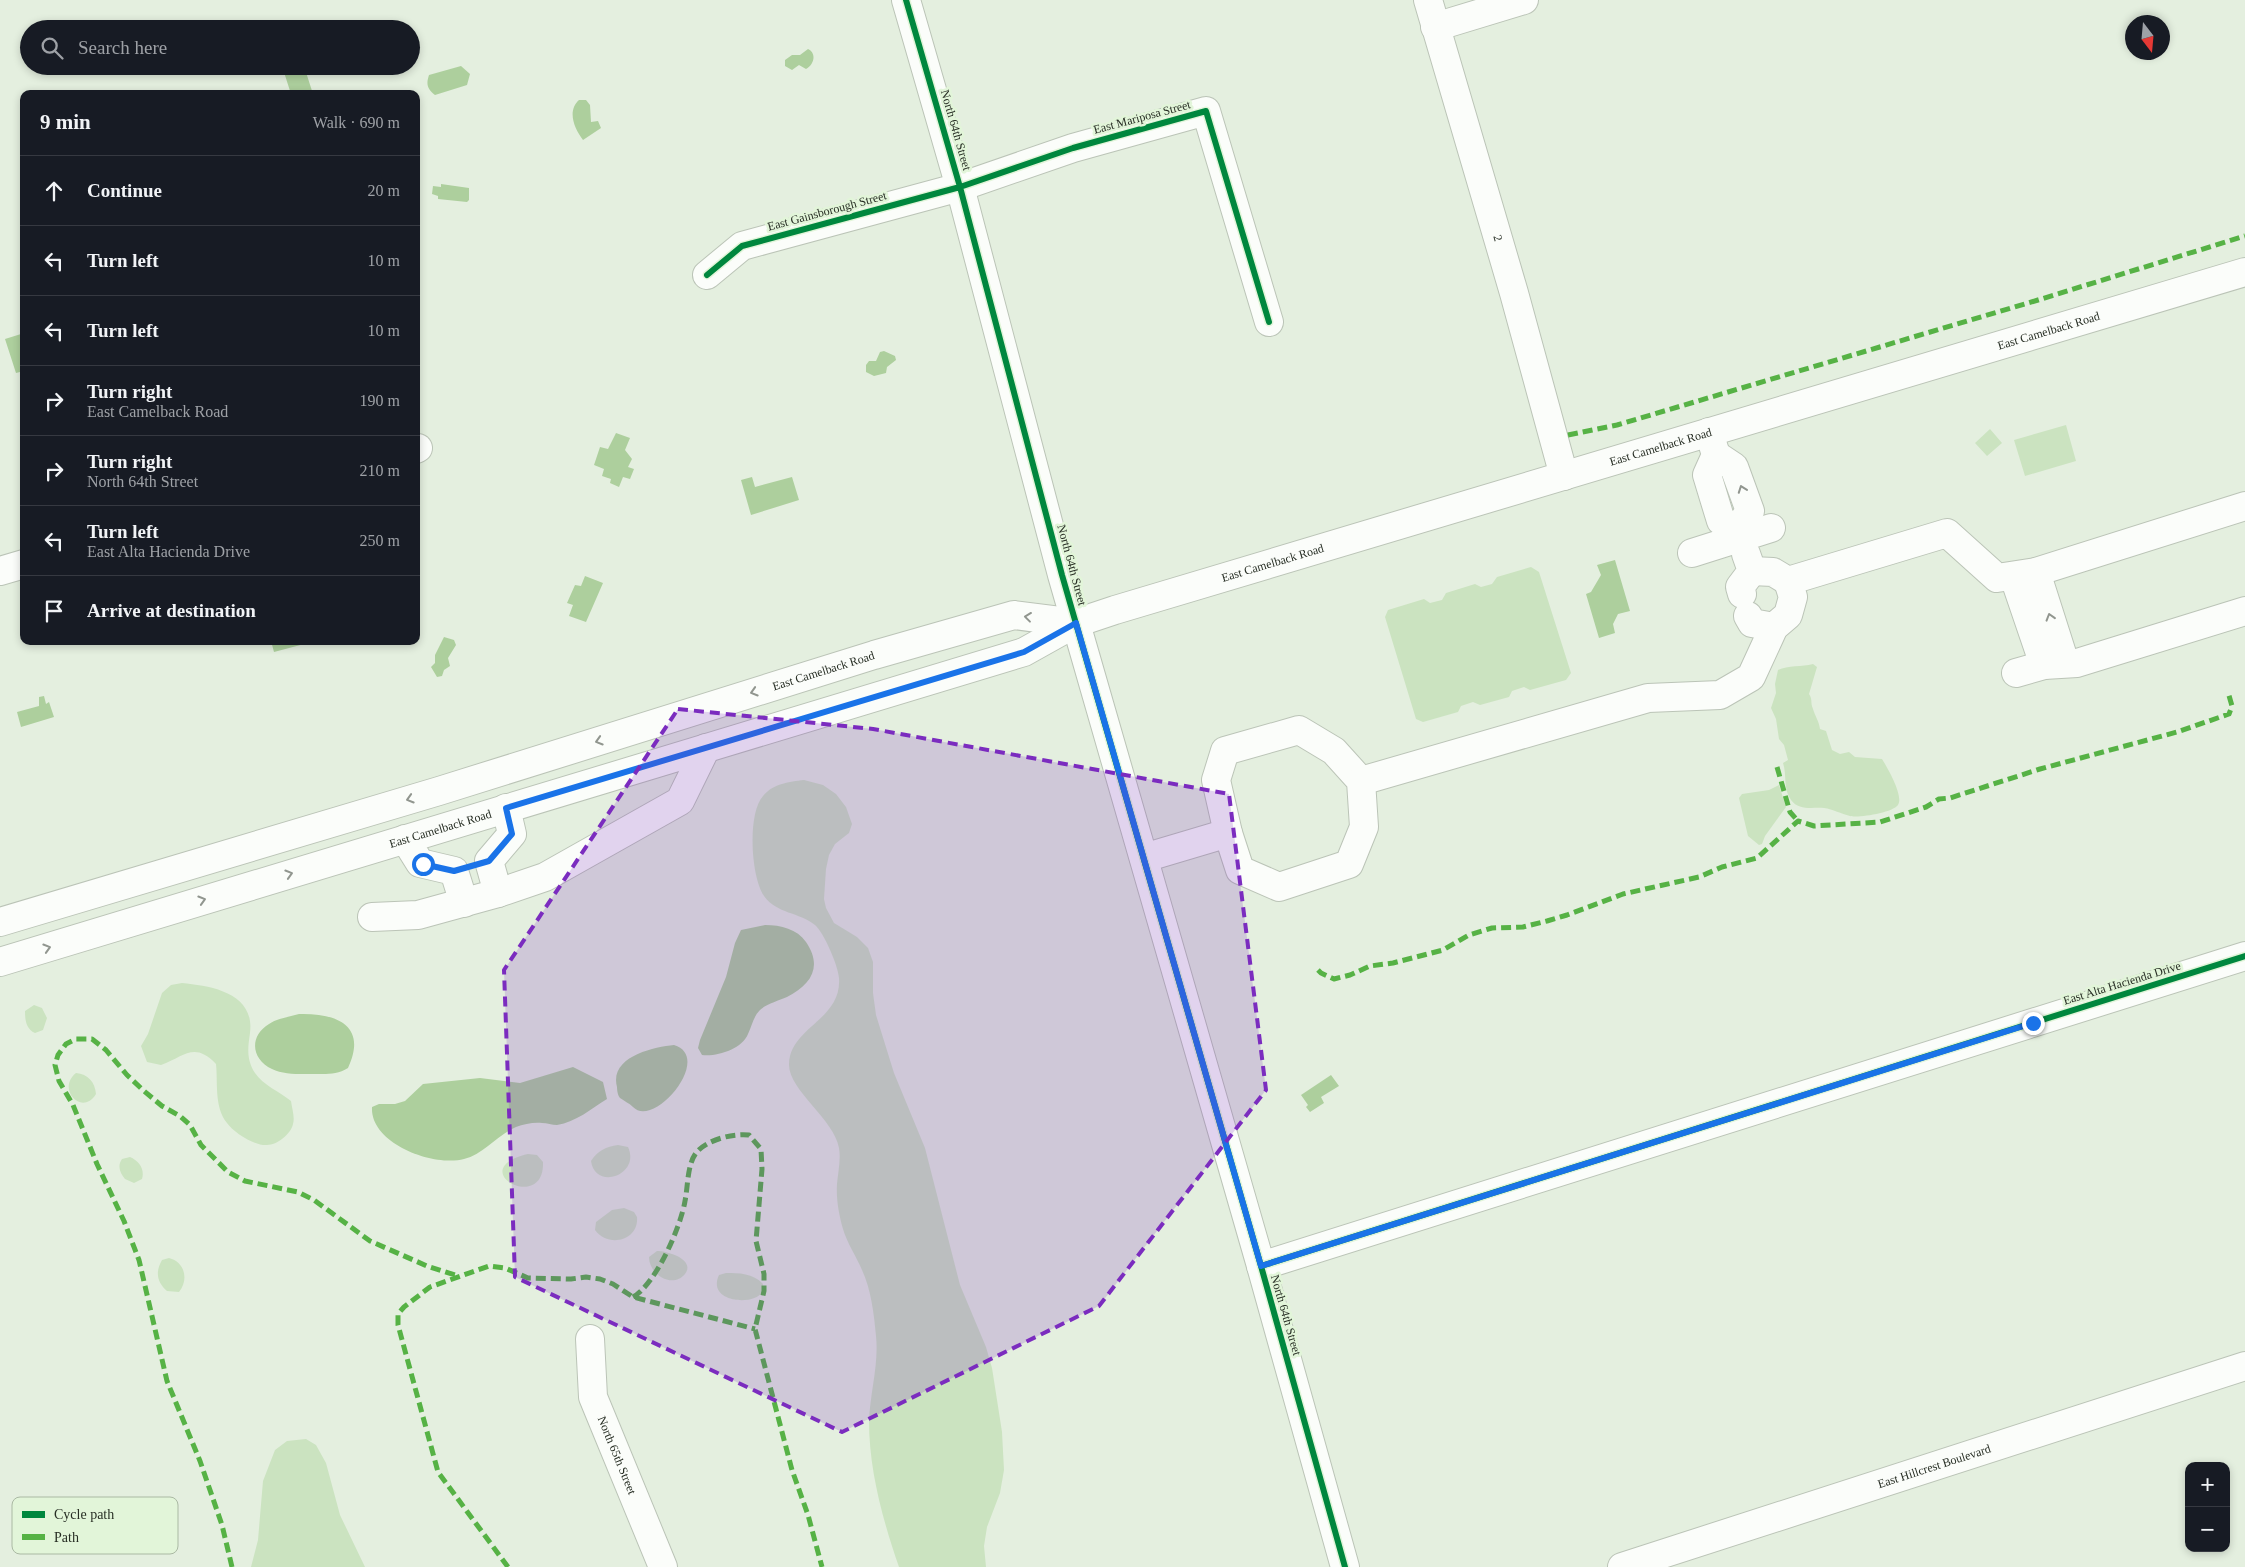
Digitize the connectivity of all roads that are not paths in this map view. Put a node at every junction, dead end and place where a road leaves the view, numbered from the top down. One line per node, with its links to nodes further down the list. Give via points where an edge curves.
1 (906, 0): 5 (street, North 64th Street)
2 (1428, 0): 4 (street, 2)
3 (1524, 0): 4 (street)
4 (1435, 27): 10 (street, 2)
5 (960, 187): 7 (street, East Gainsborough Street, via 742,246); 8 (street, East Mariposa Street, via 1073,148 1206,112); 21 (street, North 64th Street)
6 (2245, 272): 9 (street, East Camelback Road)
7 (707, 274)
8 (1269, 322)
9 (1712, 444): 10 (street, East Camelback Road); 13 (street, via 1734,467 1750,511)
10 (1564, 476): 21 (street, East Camelback Road)
11 (2245, 506): 17 (street)
12 (1771, 528): 13 (street)
13 (1740, 533): 14 (street); 19 (street)
14 (1692, 553)
15 (20, 565): 16 (street)
16 (0, 571)
17 (2025, 574): 18 (street, via 1997,578 1947,534); 23 (street)
18 (1788, 581): 19 (street, via 1773,572); 22 (street, via 1794,597 1788,615)
19 (1747, 594): 22 (street, via 1752,623)
20 (2245, 611): 23 (street, via 2078,663)
21 (1076, 623): 25 (street, East Camelback Road, one-way to 25, via 1014,615); 26 (street, East Camelback Road, via 1024,652); 33 (street, North 64th Street)
22 (1774, 627): 27 (street, via 1751,677 1720,695 1648,698)
23 (2054, 664): 24 (street)
24 (2016, 673)
25 (694, 711): 26 (street); 28 (street, East Camelback Road, one-way to 28)
26 (706, 748): 29 (street, East Camelback Road); 36 (street, via 680,801 545,877)
27 (1361, 781): 31 (street, via 1364,827 1349,864 1280,887 1240,870); 31 (street, via 1334,750 1299,730 1225,750 1216,780)
28 (438, 791): 30 (street); 39 (street, East Camelback Road, one-way to 39)
29 (506, 808): 30 (street, East Camelback Road); 34 (street, via 512,834)
30 (449, 825): 32 (street, East Camelback Road)
31 (1228, 833): 33 (street)
32 (405, 839): 35 (street, via 420,863); 41 (street, East Camelback Road, one-way to 32)
33 (1144, 858): 42 (street, North 64th Street)
34 (489, 861): 35 (street); 36 (street)
35 (454, 871): 37 (street)
36 (498, 893): 37 (street)
37 (464, 903): 38 (street, via 418,915)
38 (372, 917)
39 (0, 922)
40 (2245, 956): 42 (street, East Alta Hacienda Drive)
41 (0, 962)
42 (1261, 1266): 46 (street, North 64th Street)
43 (590, 1339): 45 (street, North 65th Street, via 593,1398)
44 (2245, 1366): 47 (street, East Hillcrest Boulevard)
45 (663, 1567)
46 (1345, 1567)
47 (1622, 1567)

